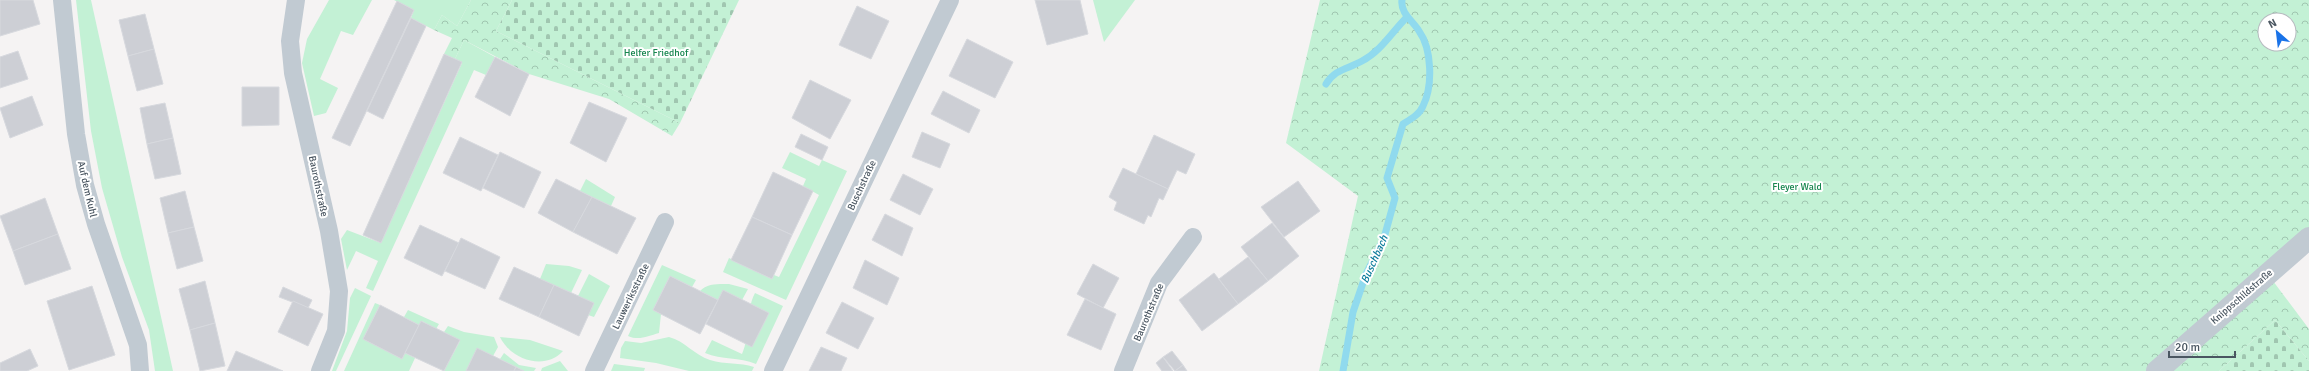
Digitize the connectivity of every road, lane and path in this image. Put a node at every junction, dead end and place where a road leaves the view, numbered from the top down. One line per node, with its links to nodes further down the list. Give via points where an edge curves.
1 (62, 0): 7 (street, Auf dem Kuhl, via 75,126 85,185 107,258 138,345)
2 (296, 0): 8 (street, Baurothstraße, via 290,41 293,73 327,224 339,291 336,331)
3 (950, 0): 10 (street, Buschstraße)
4 (665, 222): 9 (street, Lauweriksstraße)
5 (1193, 237): 11 (street, Baurothstraße, via 1159,283)
6 (2309, 238): 12 (street, Knippschildstraße)
7 (140, 371)
8 (320, 371)
9 (594, 371)
10 (773, 371)
11 (1123, 371)
12 (2157, 371)

